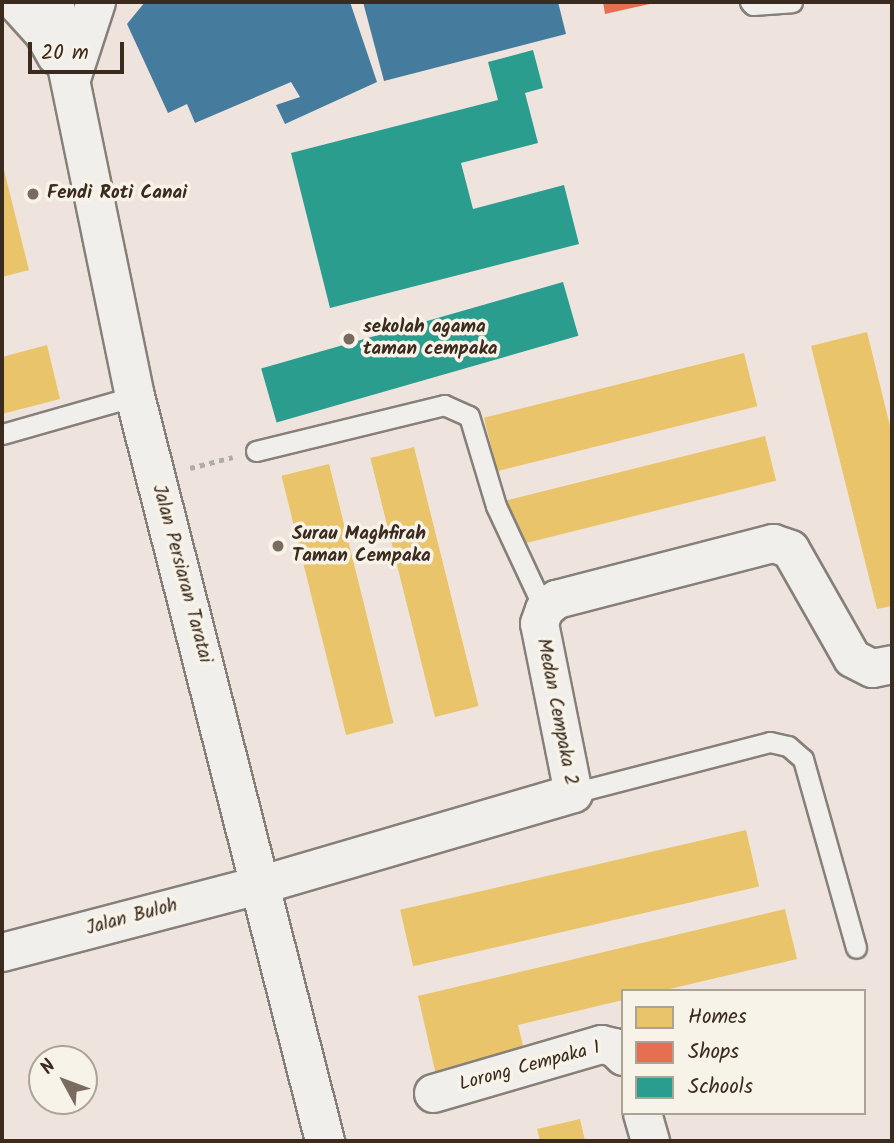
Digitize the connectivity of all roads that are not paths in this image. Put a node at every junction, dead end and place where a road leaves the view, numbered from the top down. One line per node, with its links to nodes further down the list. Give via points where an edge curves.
1 (16, 2): 6 (street, via 44,33)
2 (54, 2): 6 (street, Jalan Persiaran Taratai)
3 (96, 2): 6 (street)
4 (750, 2): 5 (lane)
5 (792, 2)
6 (71, 79): 7 (street, Jalan Persiaran Taratai)
7 (135, 396): 8 (lane); 13 (street, Jalan Persiaran Taratai)
8 (2, 435)
9 (256, 452): 10 (lane, via 444,405 469,416 496,506)
10 (544, 610): 11 (street, Medan Cempaka 2, via 556,600 773,543 790,549 852,658 872,668); 12 (street, Medan Cempaka 2, via 541,639)
11 (892, 664)
12 (573, 793): 13 (street, Medan Cempaka 2); 14 (lane, via 770,742 788,746 803,759)
13 (261, 884): 15 (street, Jalan Buloh); 19 (street, Jalan Persiaran Taratai)
14 (856, 948)
15 (2, 952)
16 (621, 1054): 17 (street, Lorong Cempaka 1, via 601,1044)
17 (433, 1093)
18 (643, 1115): 20 (street)
19 (325, 1141)
20 (650, 1141)

